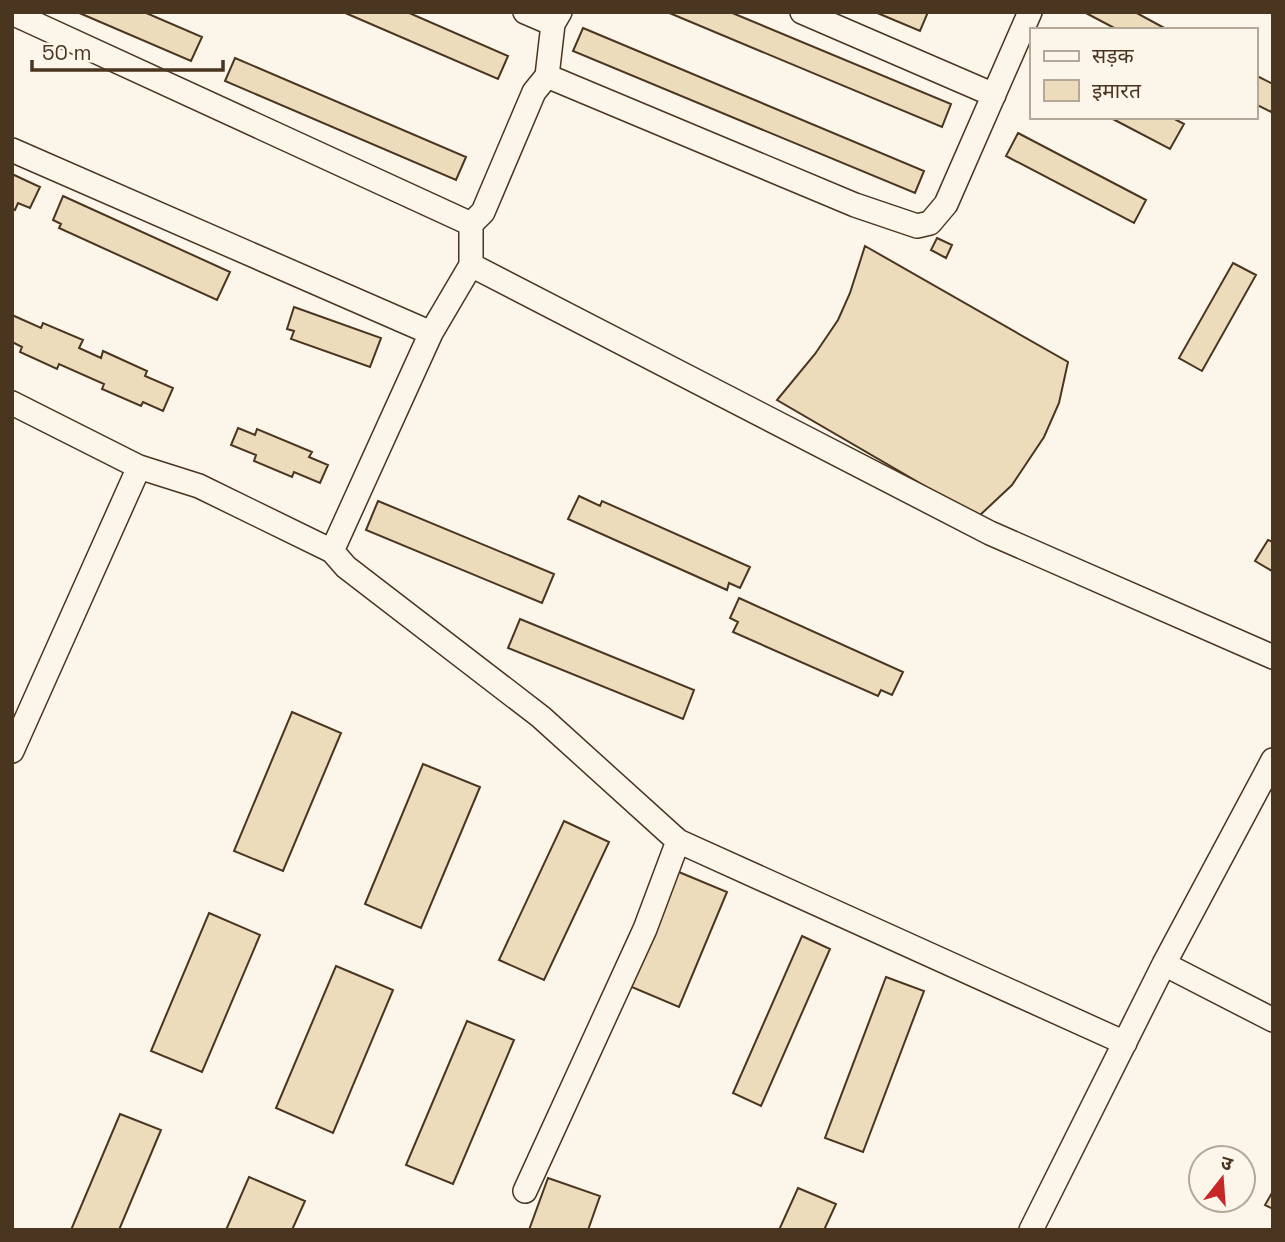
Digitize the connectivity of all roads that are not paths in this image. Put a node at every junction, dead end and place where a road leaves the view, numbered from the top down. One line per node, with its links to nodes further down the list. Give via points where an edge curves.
1 (525, 12): 5 (street)
2 (802, 12): 7 (street)
3 (1030, 12): 7 (street)
4 (12, 13): 9 (street)
5 (556, 18): 6 (street)
6 (547, 76): 7 (street, via 855,205 917,226 930,223 946,204); 9 (street, via 534,92 483,212)
7 (994, 95)
8 (12, 150): 11 (street)
9 (471, 224): 10 (street)
10 (471, 265): 11 (street); 15 (street, via 990,533)
11 (431, 333): 14 (street)
12 (12, 403): 13 (street)
13 (139, 467): 14 (street, via 200,485); 16 (street)
14 (332, 551): 18 (street, via 346,567 541,717)
15 (1273, 657)
16 (12, 751)
17 (1273, 760): 19 (street)
18 (678, 841): 21 (street); 22 (street, via 645,929)
19 (1164, 964): 20 (street); 21 (street)
20 (1273, 1020)
21 (1125, 1043): 23 (street)
22 (525, 1191)
23 (1031, 1230)

